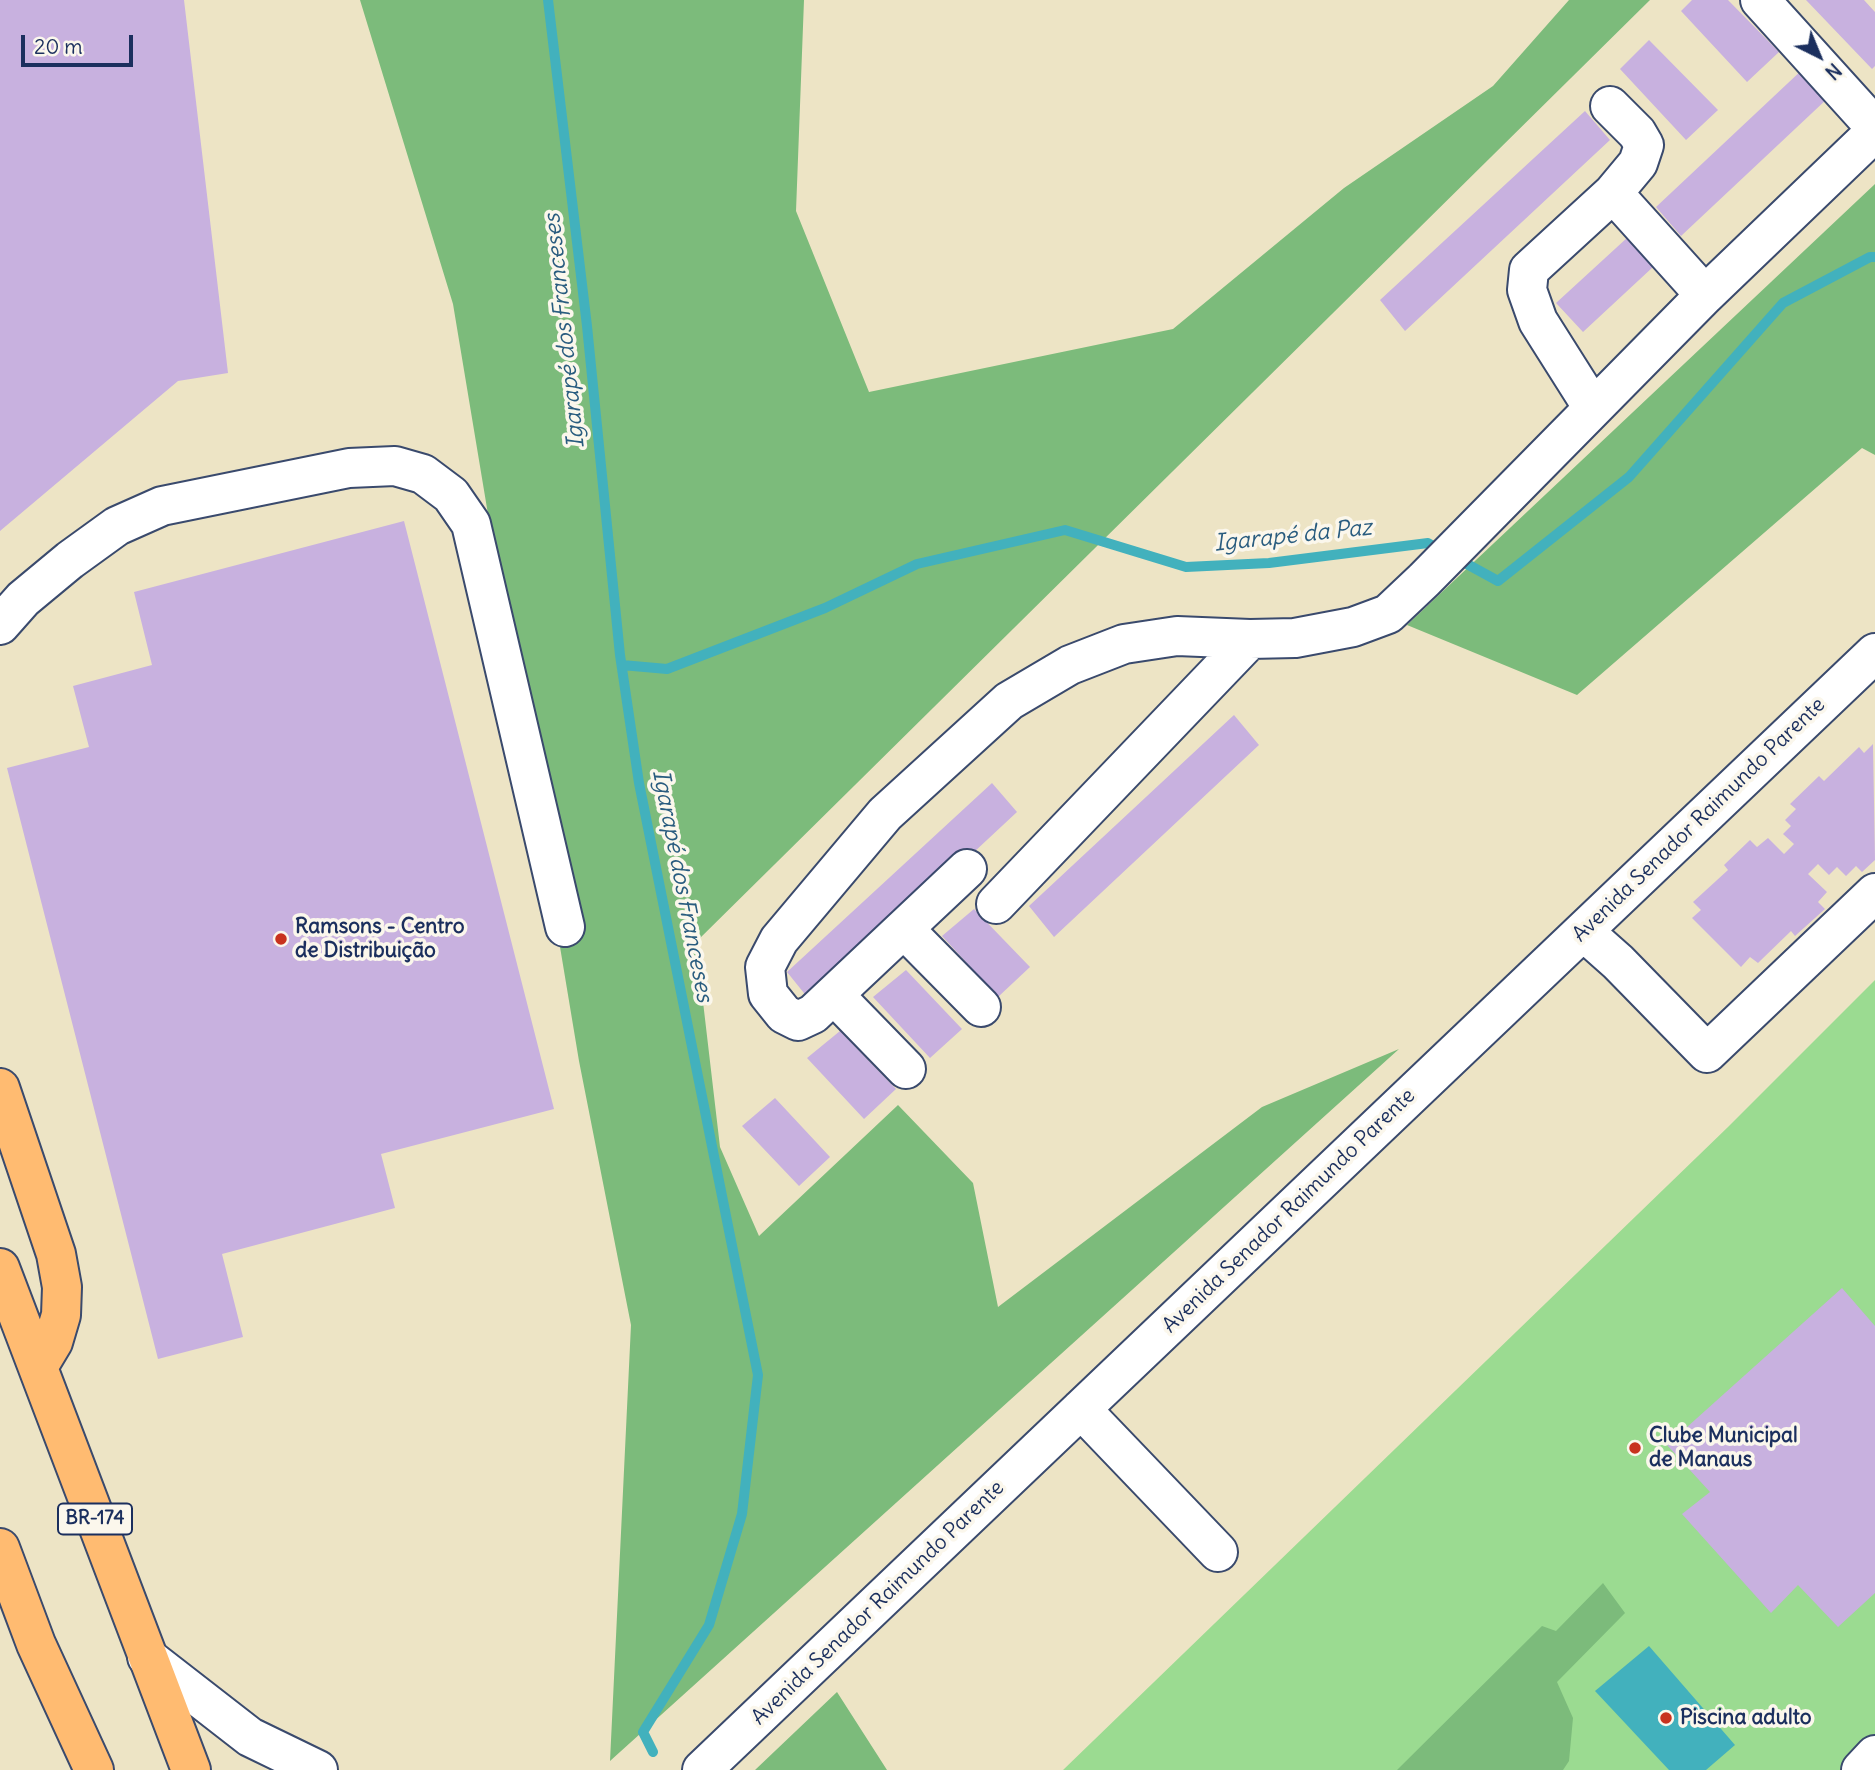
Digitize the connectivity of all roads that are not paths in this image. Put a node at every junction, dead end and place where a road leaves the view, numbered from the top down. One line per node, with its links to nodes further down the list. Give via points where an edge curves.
1 (1760, 0): 3 (street)
2 (1610, 106): 4 (street, via 1644,145 1638,163)
3 (1875, 129): 5 (street)
4 (1613, 193): 5 (street); 6 (street, via 1530,270 1527,290 1538,321)
5 (1705, 295): 6 (street)
6 (1593, 408): 8 (street, via 1388,614 1353,628 1295,638)
7 (0, 625): 13 (street, via 70,560 117,526 163,506 349,468 395,466 424,474 451,495 471,524)
8 (1250, 639): 12 (street); 16 (street, via 1177,636 1124,644 1070,665 1009,701 885,814 779,940 765,967 768,994 784,1014 798,1021)
9 (1875, 653): 15 (street, Avenida Senador Raimundo Parente)
10 (967, 870): 14 (street)
11 (1875, 893): 15 (street, via 1707,1054)
12 (996, 904)
13 (565, 927)
14 (904, 929): 16 (street); 17 (street)
15 (1583, 931): 22 (street, Avenida Senador Raimundo Parente)
16 (834, 995): 18 (street)
17 (981, 1007)
18 (906, 1069)
19 (0, 1088): 21 (highway, via 56,1254 62,1287 61,1315 53,1342)
20 (0, 1268): 21 (highway, BR-174)
21 (37, 1367): 25 (highway, BR-174)
22 (1081, 1409): 24 (street); 30 (street, Avenida Senador Raimundo Parente)
23 (0, 1548): 27 (highway, via 36,1644)
24 (1219, 1552)
25 (147, 1657): 28 (highway, BR-174); 29 (street, via 250,1737)
26 (1875, 1755): 31 (street)
27 (94, 1770)
28 (191, 1770)
29 (318, 1770)
30 (702, 1770)
31 (1861, 1770)

